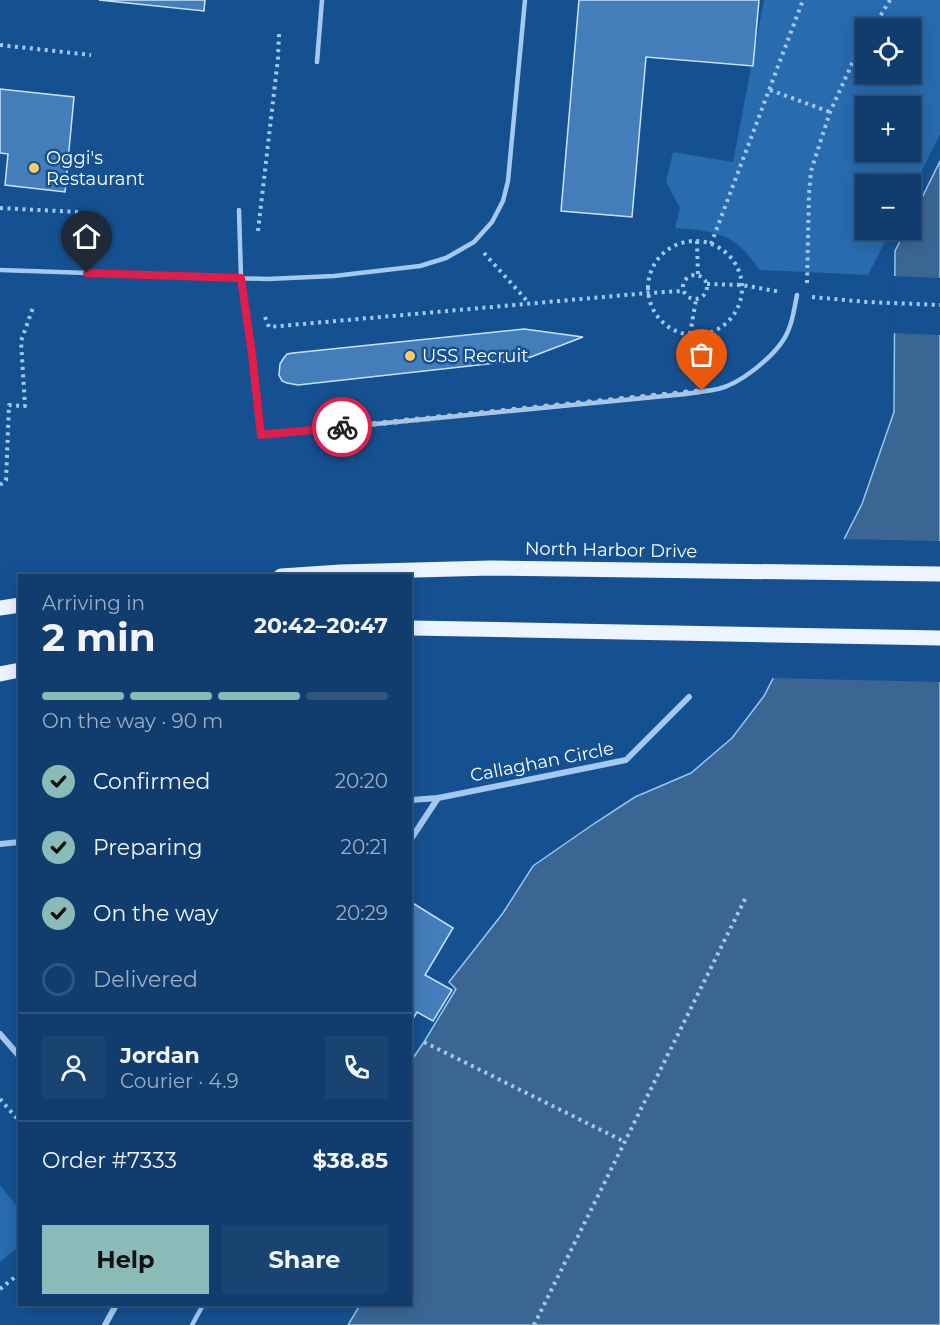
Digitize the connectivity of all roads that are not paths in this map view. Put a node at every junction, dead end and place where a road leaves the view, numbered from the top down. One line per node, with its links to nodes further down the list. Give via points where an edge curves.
1 (322, 0): 3 (lane)
2 (525, 0): 6 (lane, via 508,181 492,222 474,242 446,258 420,266 334,276)
3 (317, 62)
4 (238, 210): 6 (lane)
5 (0, 270): 6 (lane)
6 (241, 278): 7 (lane, via 261,435 721,389 749,375 783,340)
7 (797, 295)
8 (316, 574): 9 (main road, North Harbor Drive, via 491,568)
9 (940, 574)
10 (18, 605): 11 (main road)
11 (0, 608)
12 (412, 628): 13 (main road)
13 (940, 638)
14 (18, 670): 15 (main road)
15 (0, 674)
16 (689, 697): 17 (street, Callaghan Circle, via 626,760)
17 (438, 798): 18 (street, Callaghan Circle); 19 (street)
18 (412, 800)
19 (412, 837)
20 (18, 842): 21 (street)
21 (0, 844)
22 (0, 1034): 23 (street)
23 (18, 1055)
24 (115, 1306): 26 (street)
25 (202, 1306): 27 (lane)
26 (105, 1325)
27 (192, 1325)

